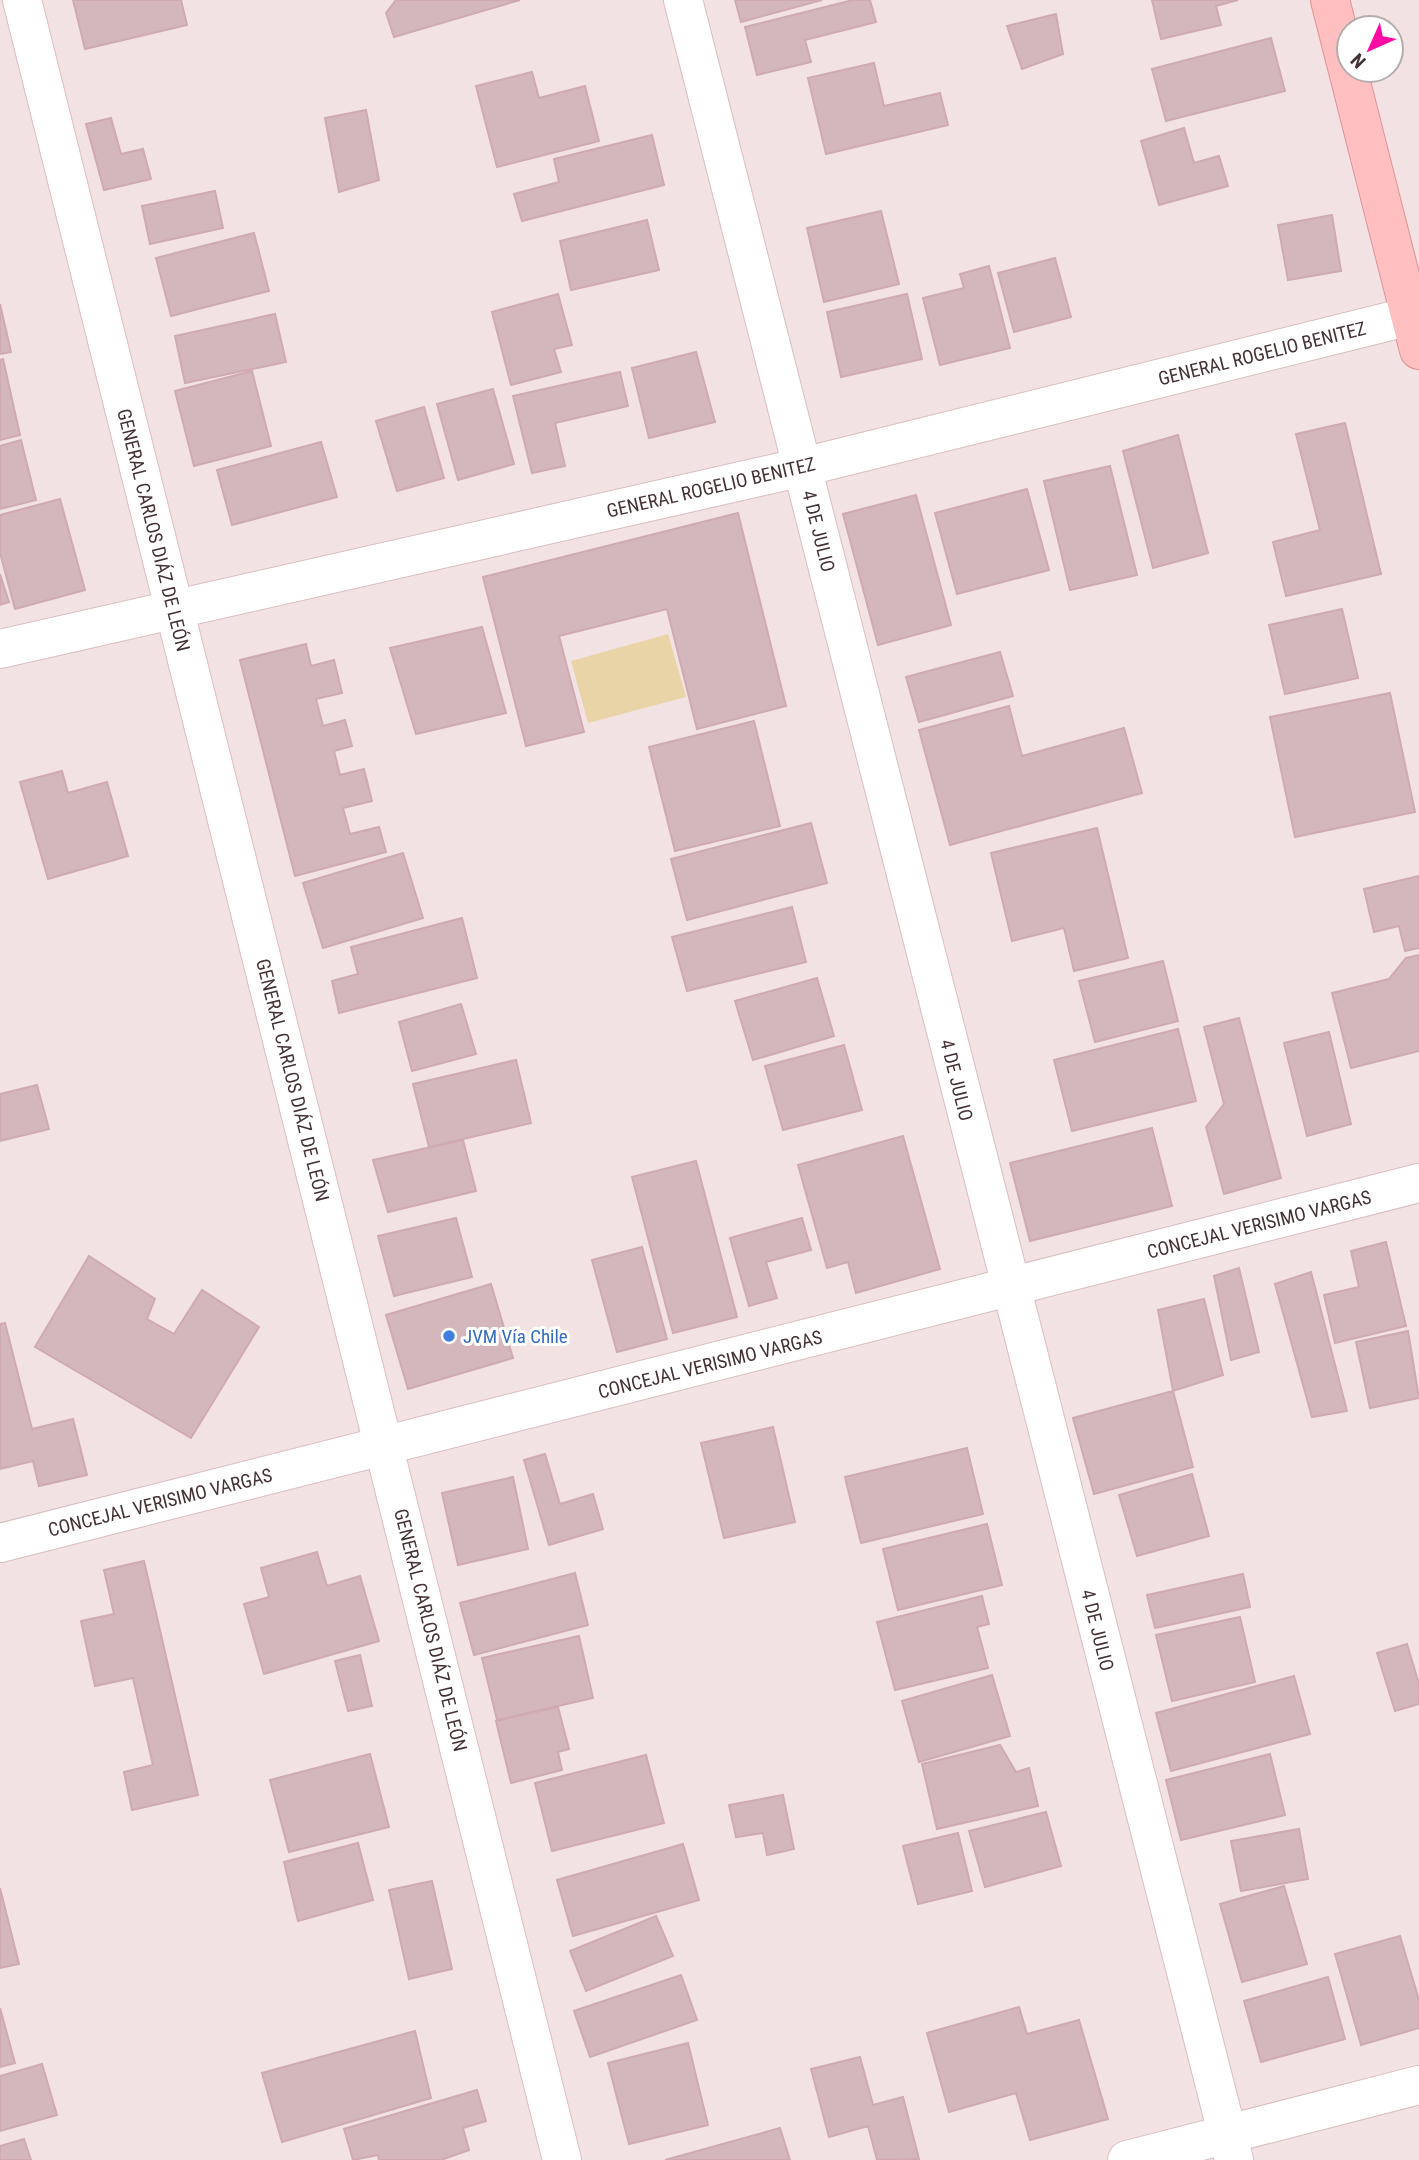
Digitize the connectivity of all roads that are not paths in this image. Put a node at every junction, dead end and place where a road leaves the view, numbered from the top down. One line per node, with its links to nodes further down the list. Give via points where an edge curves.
1 (22, 0): 6 (street, GENERAL CARLOS DIÁZ DE LEÓN)
2 (683, 0): 5 (street, 4 DE JULIO)
3 (1330, 0): 4 (street)
4 (1416, 327): 5 (street, GENERAL ROGELIO BENITEZ)
5 (803, 467): 6 (street, GENERAL ROGELIO BENITEZ); 9 (street, 4 DE JULIO)
6 (173, 608): 7 (street, GENERAL ROGELIO BENITEZ); 10 (street, GENERAL CARLOS DIÁZ DE LEÓN)
7 (0, 649)
8 (1419, 1183): 9 (street, CONCEJAL VERISIMO VARGAS)
9 (1010, 1288): 10 (street, CONCEJAL VERISIMO VARGAS); 13 (street, 4 DE JULIO)
10 (385, 1445): 11 (street, CONCEJAL VERISIMO VARGAS); 14 (street, GENERAL CARLOS DIÁZ DE LEÓN)
11 (0, 1543)
12 (1419, 2085): 13 (street)
13 (1231, 2148): 15 (street)
14 (562, 2160)
15 (1127, 2160)

